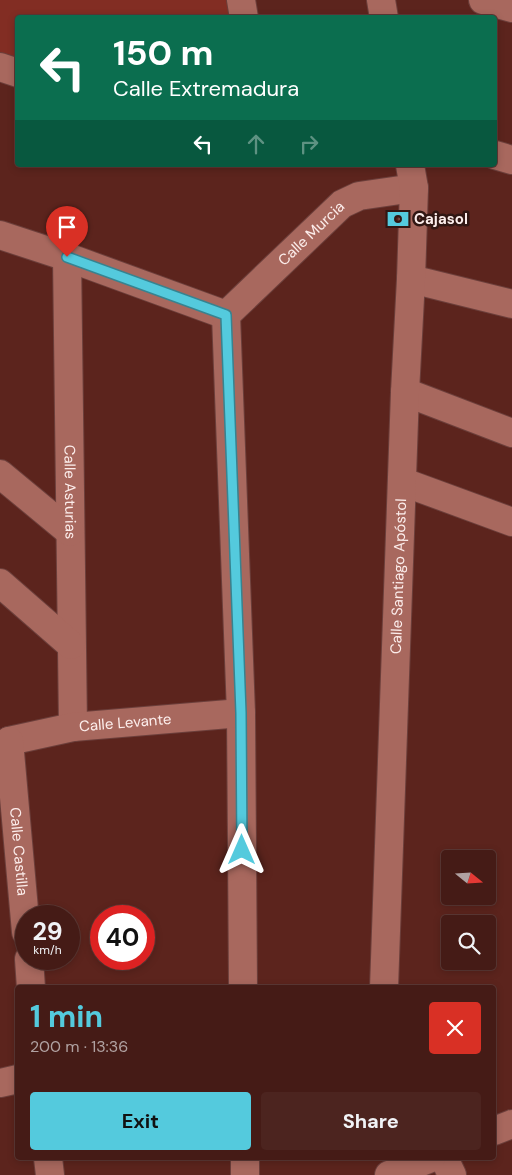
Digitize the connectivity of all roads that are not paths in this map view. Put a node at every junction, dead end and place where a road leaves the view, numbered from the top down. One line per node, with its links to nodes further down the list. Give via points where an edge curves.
1 (241, 0): 5 (street)
2 (380, 0): 6 (street)
3 (483, 0): 4 (street)
4 (512, 8)
5 (244, 15)
6 (383, 15)
7 (0, 67): 8 (street)
8 (15, 72)
9 (497, 156): 10 (street)
10 (512, 160)
11 (412, 177): 14 (street, Calle Santiago Apóstol); 16 (street, Calle Murcia, via 342,204)
12 (0, 235): 13 (street)
13 (67, 257): 16 (street); 22 (street, Calle Asturias)
14 (411, 279): 15 (street); 17 (street, Calle Santiago Apóstol)
15 (512, 304)
16 (226, 315): 25 (street)
17 (405, 392): 18 (street); 20 (street, Calle Santiago Apóstol)
18 (512, 433)
19 (0, 474): 22 (street)
20 (403, 482): 21 (street); 32 (street, Calle Santiago Apóstol)
21 (512, 522)
22 (70, 532): 24 (street, Calle Asturias)
23 (0, 584): 24 (street)
24 (71, 645): 26 (street, Calle Asturias)
25 (241, 713): 26 (street, Calle Levante); 31 (street)
26 (73, 727): 27 (street, Calle Levante)
27 (4, 737): 28 (street, Calle Castilla)
28 (23, 905)
29 (30, 970): 30 (street)
30 (31, 985)
31 (243, 985)
32 (384, 985)
33 (15, 1080): 34 (street)
34 (0, 1083)
35 (512, 1124): 36 (street)
36 (496, 1131)
37 (48, 1160): 42 (street)
38 (245, 1160): 43 (street)
39 (377, 1160): 44 (street)
40 (426, 1160): 45 (street)
41 (445, 1160): 46 (street)
42 (50, 1175)
43 (245, 1175)
44 (376, 1175)
45 (389, 1175)
46 (452, 1175)

